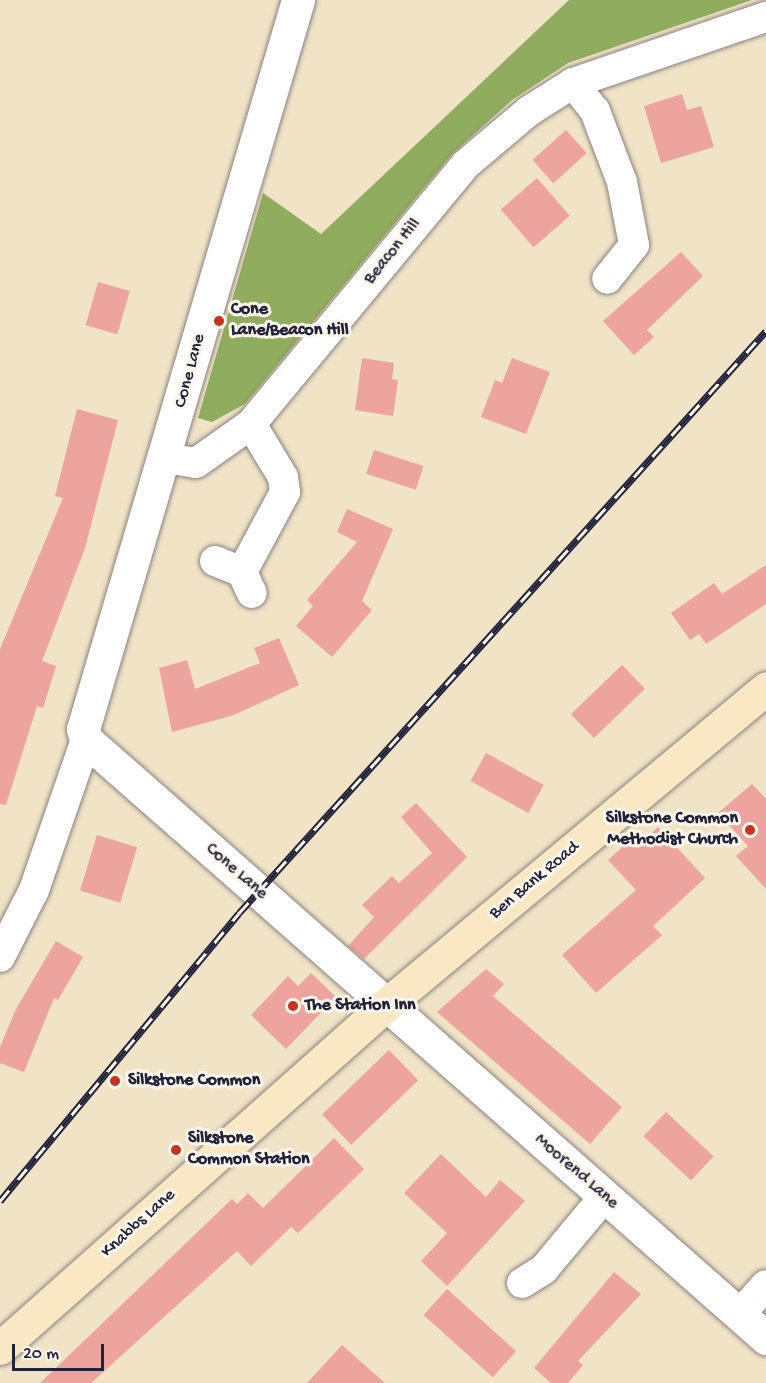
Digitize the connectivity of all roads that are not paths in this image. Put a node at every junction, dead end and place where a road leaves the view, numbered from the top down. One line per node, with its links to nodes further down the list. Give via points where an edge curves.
1 (298, 0): 6 (street, Cone Lane)
2 (766, 16): 3 (street, Beacon Hill)
3 (573, 83): 4 (street, via 595,111 622,182 634,245); 5 (street, Beacon Hill, via 529,111 465,165)
4 (607, 279)
5 (251, 424): 6 (street, Beacon Hill, via 196,463); 7 (street, via 284,477 285,492)
6 (166, 458): 9 (street, Cone Lane, via 83,729)
7 (236, 575)
8 (766, 688): 11 (main road, Ben Bank Road)
9 (86, 740): 10 (street, Cone Lane, via 34,890); 11 (street, Cone Lane)
10 (0, 957)
11 (386, 1005): 12 (street, Moorend Lane); 17 (main road, Knabbs Lane)
12 (604, 1197): 13 (street, via 544,1269); 15 (street, Moorend Lane)
13 (522, 1283)
14 (766, 1285): 15 (street)
15 (739, 1315): 16 (street, Moorend Lane)
16 (766, 1338)
17 (0, 1348)

